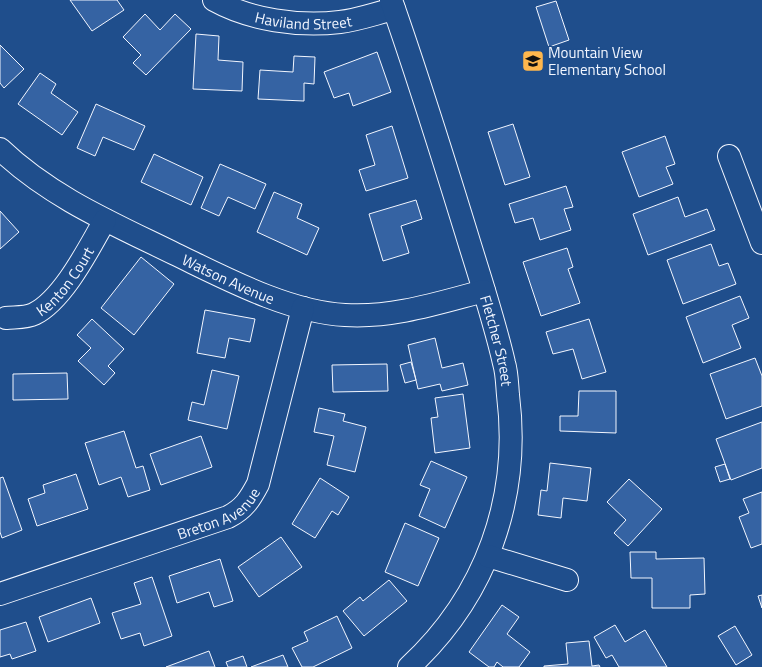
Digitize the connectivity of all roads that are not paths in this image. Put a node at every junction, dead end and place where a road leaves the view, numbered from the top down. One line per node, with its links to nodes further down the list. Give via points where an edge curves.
1 (214, 0): 2 (street, Haviland Street, via 228,8 253,16 285,22 340,22)
2 (393, 4): 7 (street, Fletcher Street, via 432,119)
3 (0, 149): 5 (street, Watson Avenue, via 50,190)
4 (729, 156): 6 (street)
5 (105, 220): 8 (street, Watson Avenue, via 238,284); 9 (street, Kenton Court, via 78,267 52,302 33,315)
6 (762, 242)
7 (484, 291): 8 (street, Watson Avenue, via 386,314 344,315); 10 (street, Fletcher Street, via 505,364 512,425 507,489)
8 (303, 308): 12 (street, Breton Avenue, via 258,484 249,502 228,517)
9 (6, 318)
10 (488, 556): 11 (street); 13 (street, Fletcher Street, via 471,590 451,621 429,649)
11 (566, 580)
12 (0, 594)
13 (409, 667)

